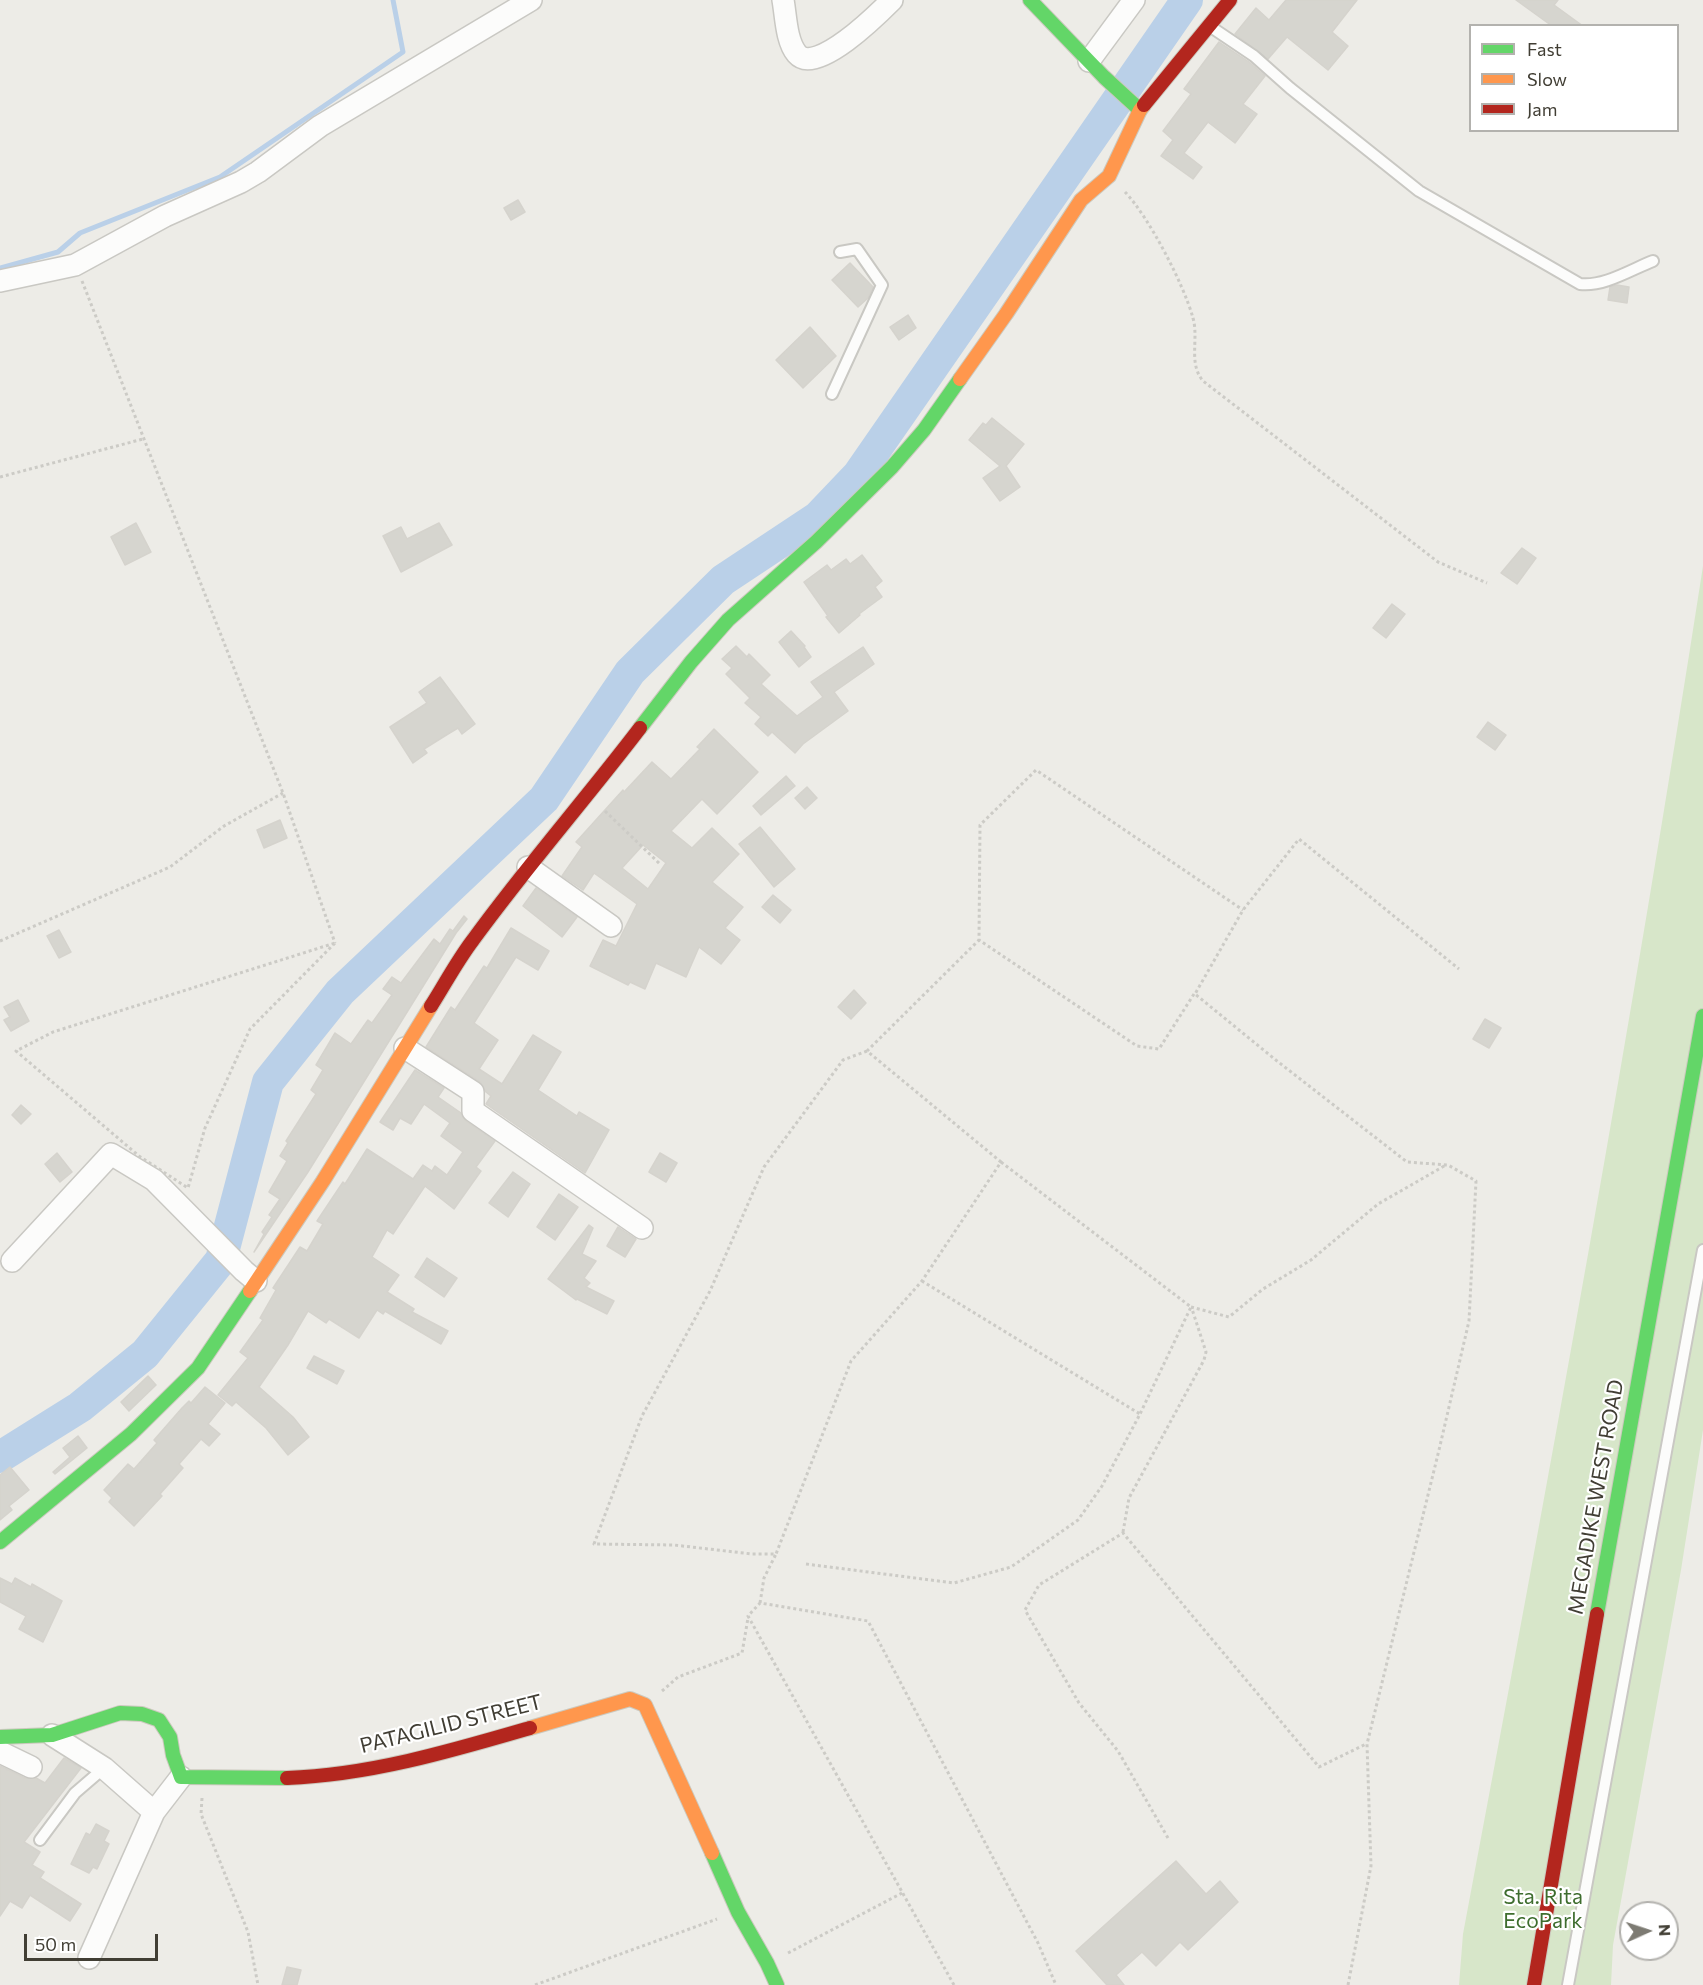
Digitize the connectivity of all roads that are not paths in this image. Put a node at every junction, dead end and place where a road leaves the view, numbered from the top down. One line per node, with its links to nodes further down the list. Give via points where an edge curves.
1 (531, 0): 12 (street, via 320,126 241,182 165,216 75,265)
2 (783, 0): 3 (street, via 793,49 811,60 862,29)
3 (892, 0)
4 (1030, 0): 8 (street)
5 (1134, 0): 8 (street)
6 (1230, 0): 7 (street)
7 (1208, 26): 9 (street); 11 (lane, via 1254,56 1419,191 1580,284 1606,280)
8 (1089, 61): 9 (street)
9 (1136, 105): 14 (street, via 1109,176 1081,200 924,430 832,526 728,620)
10 (840, 252): 13 (lane, via 857,249 882,285)
11 (1653, 261)
12 (0, 281)
13 (832, 394)
14 (528, 867): 15 (street); 17 (street, via 471,942)
15 (611, 926)
16 (1703, 1016): 33 (street, MEGADIKE WEST ROAD)
17 (405, 1048): 18 (street, via 472,1092 473,1111); 21 (street, via 323,1181)
18 (642, 1228)
19 (1703, 1250): 34 (lane)
20 (12, 1261): 21 (street, via 111,1154 154,1180)
21 (250, 1276): 22 (street, via 198,1368 131,1434)
22 (0, 1542)
23 (52, 1735): 24 (street); 27 (street); 28 (street, via 120,1713 142,1714 159,1720 170,1737 172,1755)
24 (0, 1737)
25 (0, 1752): 26 (street)
26 (31, 1767)
27 (104, 1768): 29 (street); 30 (lane, via 75,1793)
28 (191, 1776): 29 (street); 32 (street, PATAGILID STREET, via 269,1778 368,1769 630,1699 645,1705 738,1912)
29 (154, 1812): 31 (street)
30 (40, 1840)
31 (89, 1958)
32 (777, 1985)
33 (1534, 1985)
34 (1568, 1985)

